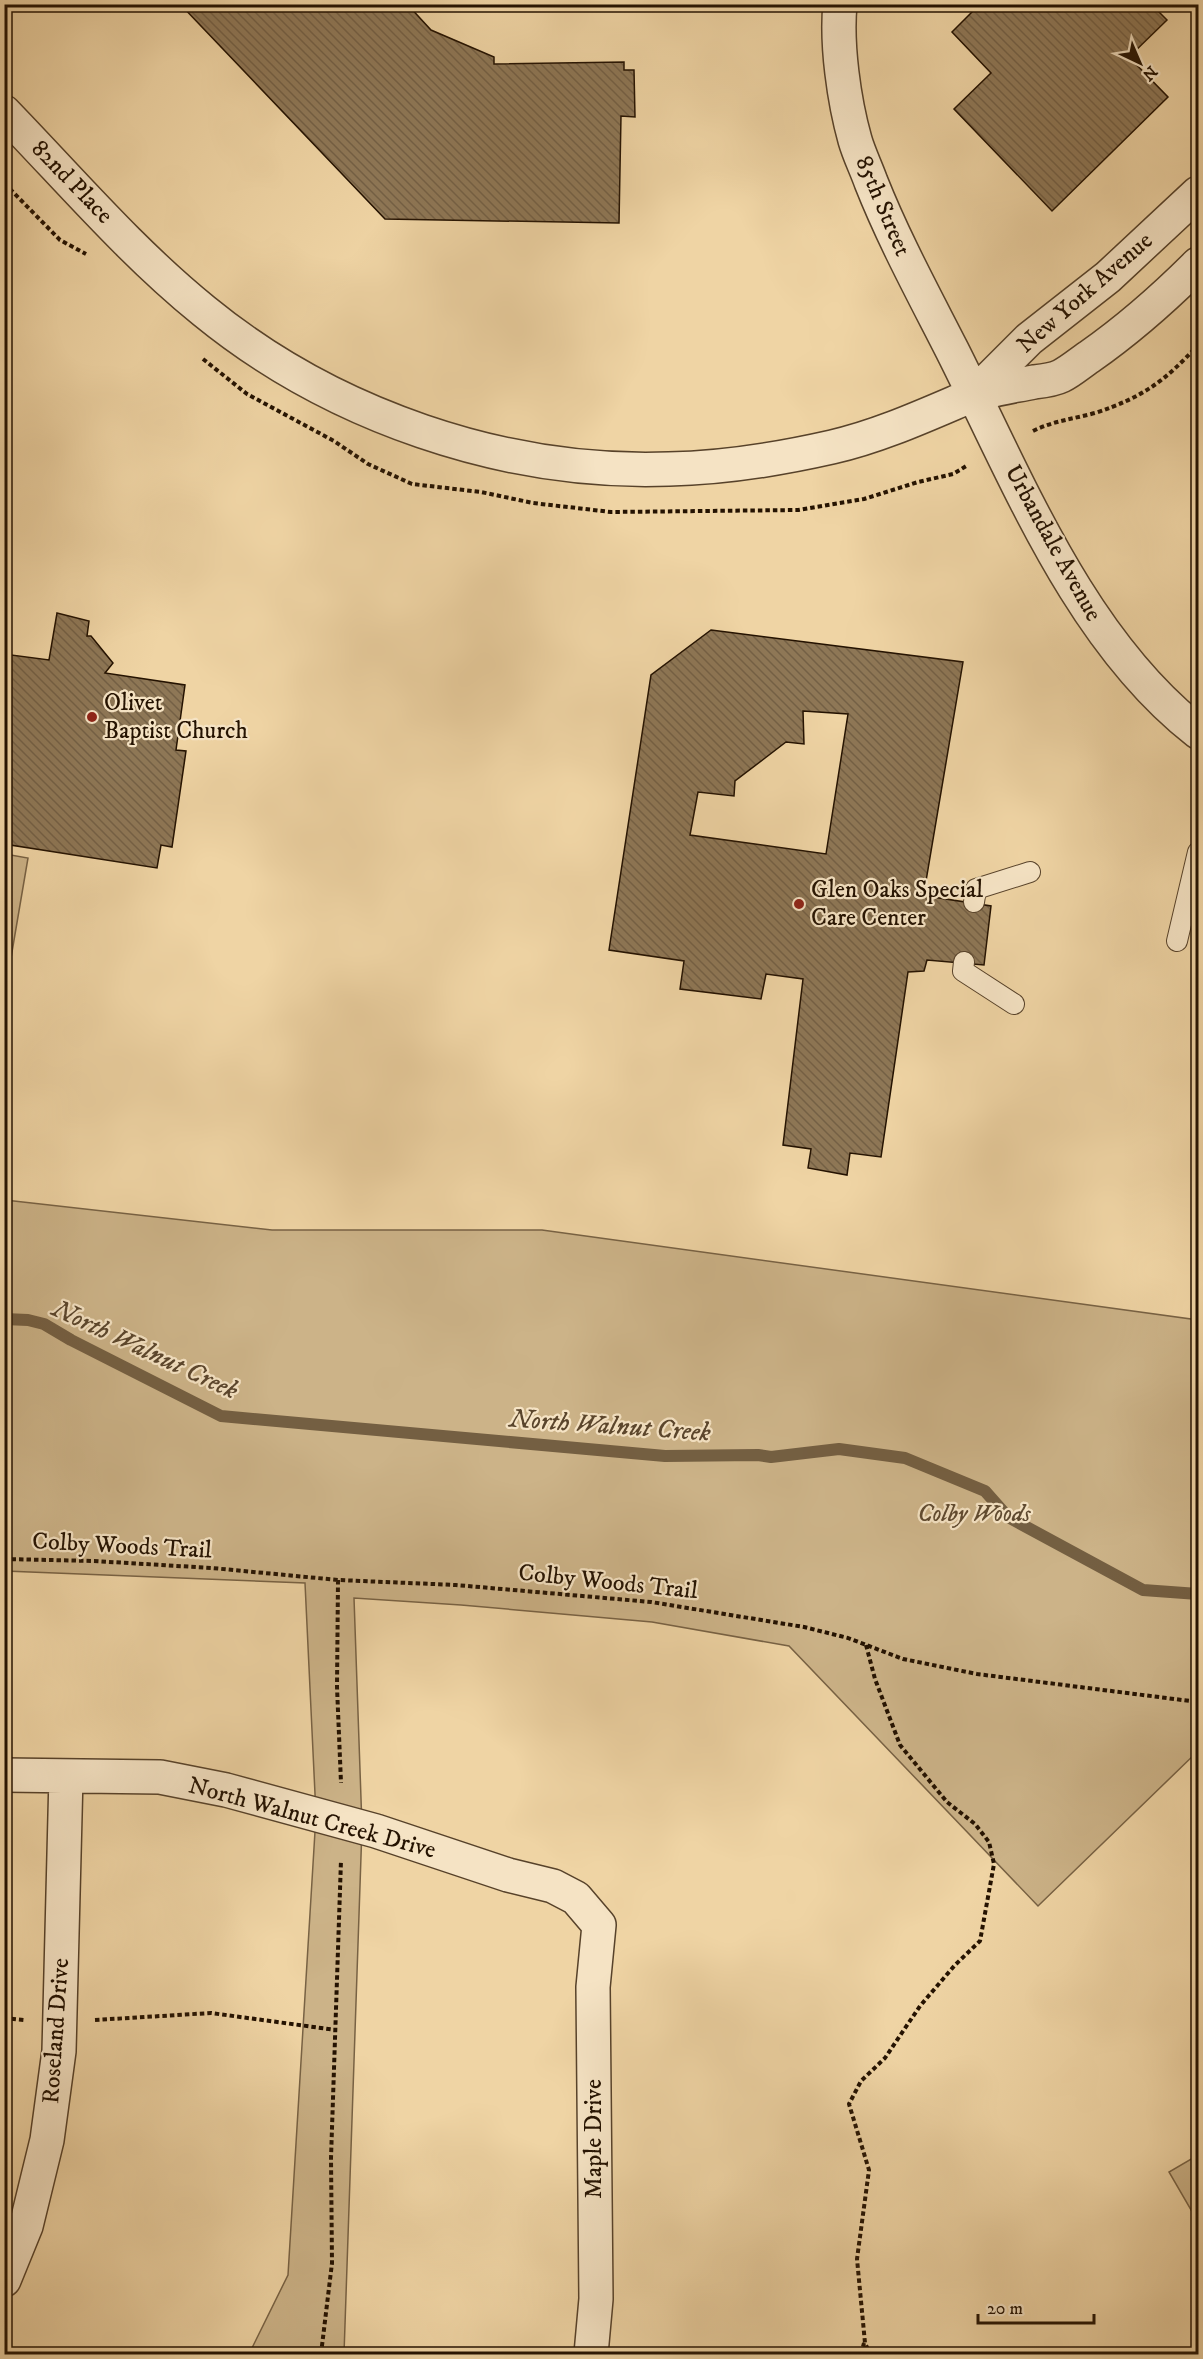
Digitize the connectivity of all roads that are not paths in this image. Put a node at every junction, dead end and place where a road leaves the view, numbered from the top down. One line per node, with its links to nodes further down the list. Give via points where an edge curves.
1 (840, 4): 6 (street, 85th Street, via 843,80 855,140 886,220)
2 (7, 121): 4 (street, 82nd Place)
3 (1198, 193): 6 (street, New York Avenue, via 1108,277 1029,339)
4 (140, 253): 6 (street, New York Avenue, via 204,311 274,361 351,402 430,434 508,454 586,466 668,470 753,463 835,446 908,423)
5 (1198, 264): 6 (street, New York Avenue, via 1155,306 1059,378)
6 (974, 394): 7 (street, Urbandale Avenue, via 1050,546 1087,610 1132,668)
7 (1198, 732)
8 (1198, 852): 11 (lane)
9 (1030, 872): 10 (lane, via 976,889)
10 (974, 902)
11 (1177, 941)
12 (964, 962): 13 (lane, via 963,971)
13 (1014, 1004)
14 (4, 1775): 15 (street, North Walnut Creek Drive)
15 (66, 1776): 16 (street, North Walnut Creek Drive, via 160,1777 376,1831 553,1886 576,1898); 17 (street, Roseland Drive, via 59,2051 47,2140 26,2226)
16 (599, 1924): 18 (street, Maple Drive, via 593,1988 596,2300)
17 (4, 2280)
18 (591, 2355)

